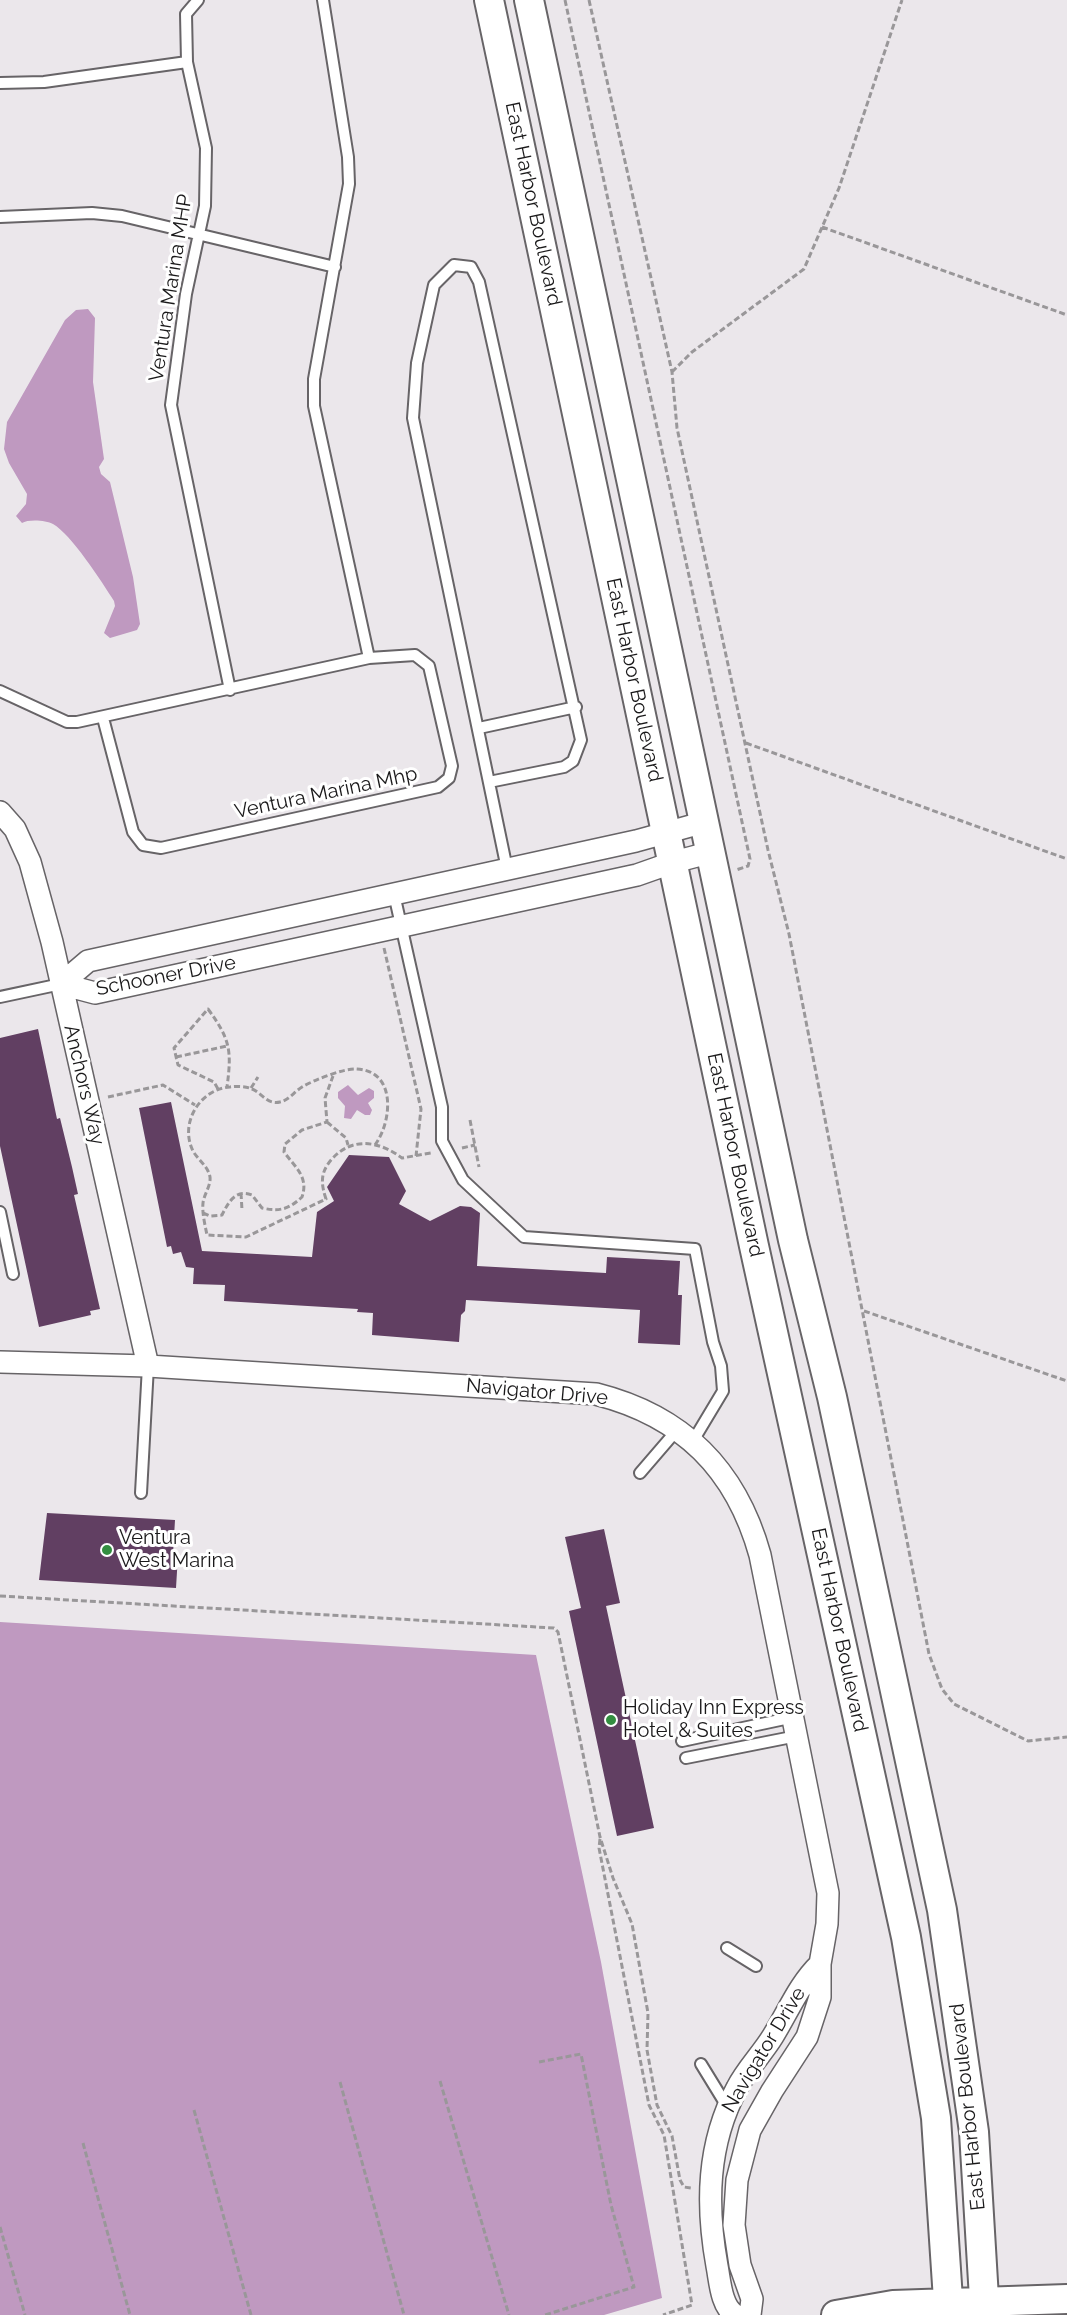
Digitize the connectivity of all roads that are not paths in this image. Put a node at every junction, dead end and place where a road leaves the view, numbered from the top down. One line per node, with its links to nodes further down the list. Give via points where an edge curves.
1 (323, 0): 9 (lane, via 348,157 347,202)
2 (489, 0): 19 (main road, East Harbor Boulevard)
3 (529, 0): 18 (main road, East Harbor Boulevard)
4 (202, 1): 5 (lane, Ventura Marina MHP, via 186,14)
5 (187, 62): 6 (lane, via 44,82); 8 (lane, Ventura Marina MHP, via 206,148 205,206)
6 (0, 83)
7 (0, 217): 8 (lane, Ventura Marina Mhp, via 92,213 122,216)
8 (199, 235): 9 (lane, Ventura Marina Mhp); 11 (lane, Ventura Marina MHP, via 186,294 171,405)
9 (335, 267): 10 (lane, via 314,379 314,406)
10 (369, 658): 11 (lane, Ventura Marina Mhp); 14 (lane, Ventura Marina Mhp, via 415,655 429,666 452,766 449,778 438,788 161,848 143,844 133,832)
11 (230, 690): 14 (lane, Ventura Marina Mhp)
12 (0, 691): 14 (lane, Ventura Marina Mhp, via 67,722)
13 (576, 707): 15 (lane); 15 (lane, via 479,282 471,267 454,265 434,285 417,363 413,418); 16 (lane, via 581,740 573,761 550,771)
14 (103, 718)
15 (479, 728): 16 (lane)
16 (489, 782): 22 (lane)
17 (0, 812): 25 (street, Anchors Way, via 15,829 30,862)
18 (705, 822): 19 (street, Schooner Drive); 20 (main road, East Harbor Boulevard)
19 (666, 831): 21 (main road, East Harbor Boulevard); 22 (street, Schooner Drive)
20 (712, 852): 21 (street, Schooner Drive); 45 (main road, East Harbor Boulevard, via 793,1240 832,1397 942,1910 974,2132)
21 (674, 862): 24 (street, Schooner Drive, via 643,874); 44 (main road, East Harbor Boulevard, via 906,1937 936,2118)
22 (507, 869): 23 (street, Schooner Drive)
23 (394, 894): 24 (lane); 25 (street, Schooner Drive, via 88,961)
24 (402, 926): 25 (street, Schooner Drive, via 95,993); 32 (lane, via 442,1107 442,1141 463,1180 524,1237 695,1249 723,1391)
25 (61, 984): 26 (lane); 31 (street, Anchors Way)
26 (0, 997)
27 (0, 1212): 28 (lane)
28 (4, 1247): 29 (lane)
29 (13, 1274)
30 (0, 1362): 31 (street, Navigator Drive)
31 (148, 1366): 32 (street, Navigator Drive, via 572,1391 619,1400); 34 (lane)
32 (685, 1435): 33 (lane); 35 (street, Navigator Drive, via 718,1467 753,1529)
33 (640, 1473)
34 (141, 1493)
35 (796, 1726): 36 (lane); 37 (lane); 39 (street, Navigator Drive, via 828,1893)
36 (682, 1741)
37 (686, 1758)
38 (727, 1948): 40 (lane)
39 (820, 1964): 42 (street, Navigator Drive, via 807,1977 766,2048 737,2086); 47 (street, Navigator Drive, via 820,1997 807,2037 750,2130 737,2180 734,2225 740,2265 752,2299)
40 (756, 1966)
41 (701, 2064): 42 (lane)
42 (728, 2108): 46 (street, Navigator Drive, via 713,2155 710,2191 713,2242 722,2291 729,2311)
43 (1067, 2299): 45 (main road)
44 (949, 2308): 45 (main road); 48 (main road, via 890,2306)
45 (985, 2308)
46 (735, 2315)
47 (750, 2315)
48 (836, 2315)

